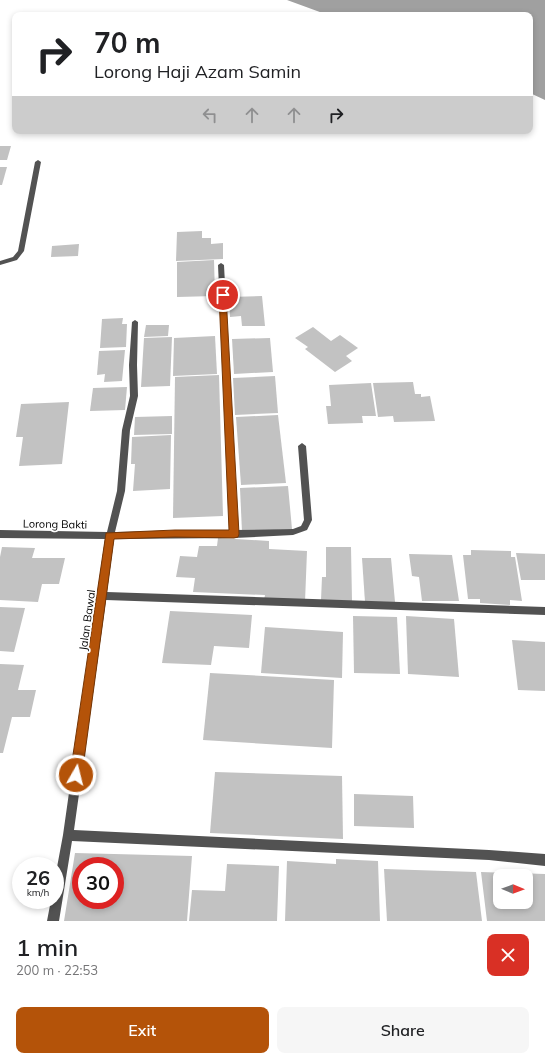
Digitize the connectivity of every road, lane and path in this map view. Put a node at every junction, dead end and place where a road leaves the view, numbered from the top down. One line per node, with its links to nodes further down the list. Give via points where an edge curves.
1 (38, 162): 2 (street, via 21,251 18,258)
2 (0, 264)
3 (221, 265): 7 (street)
4 (135, 322): 8 (street, Jalan Bawal, via 134,396 126,430 121,491)
5 (302, 446): 7 (street, Lorong Bakti, via 308,520 304,528 293,532)
6 (0, 534): 8 (street, Lorong Bakti)
7 (234, 534): 8 (street, Lorong Bakti)
8 (110, 536): 9 (street, Jalan Bawal)
9 (102, 596): 10 (street); 11 (street, Jalan Bawal)
10 (545, 612)
11 (68, 835): 12 (street, via 489,855); 13 (street, Jalan Bawal)
12 (545, 860)
13 (54, 921)

